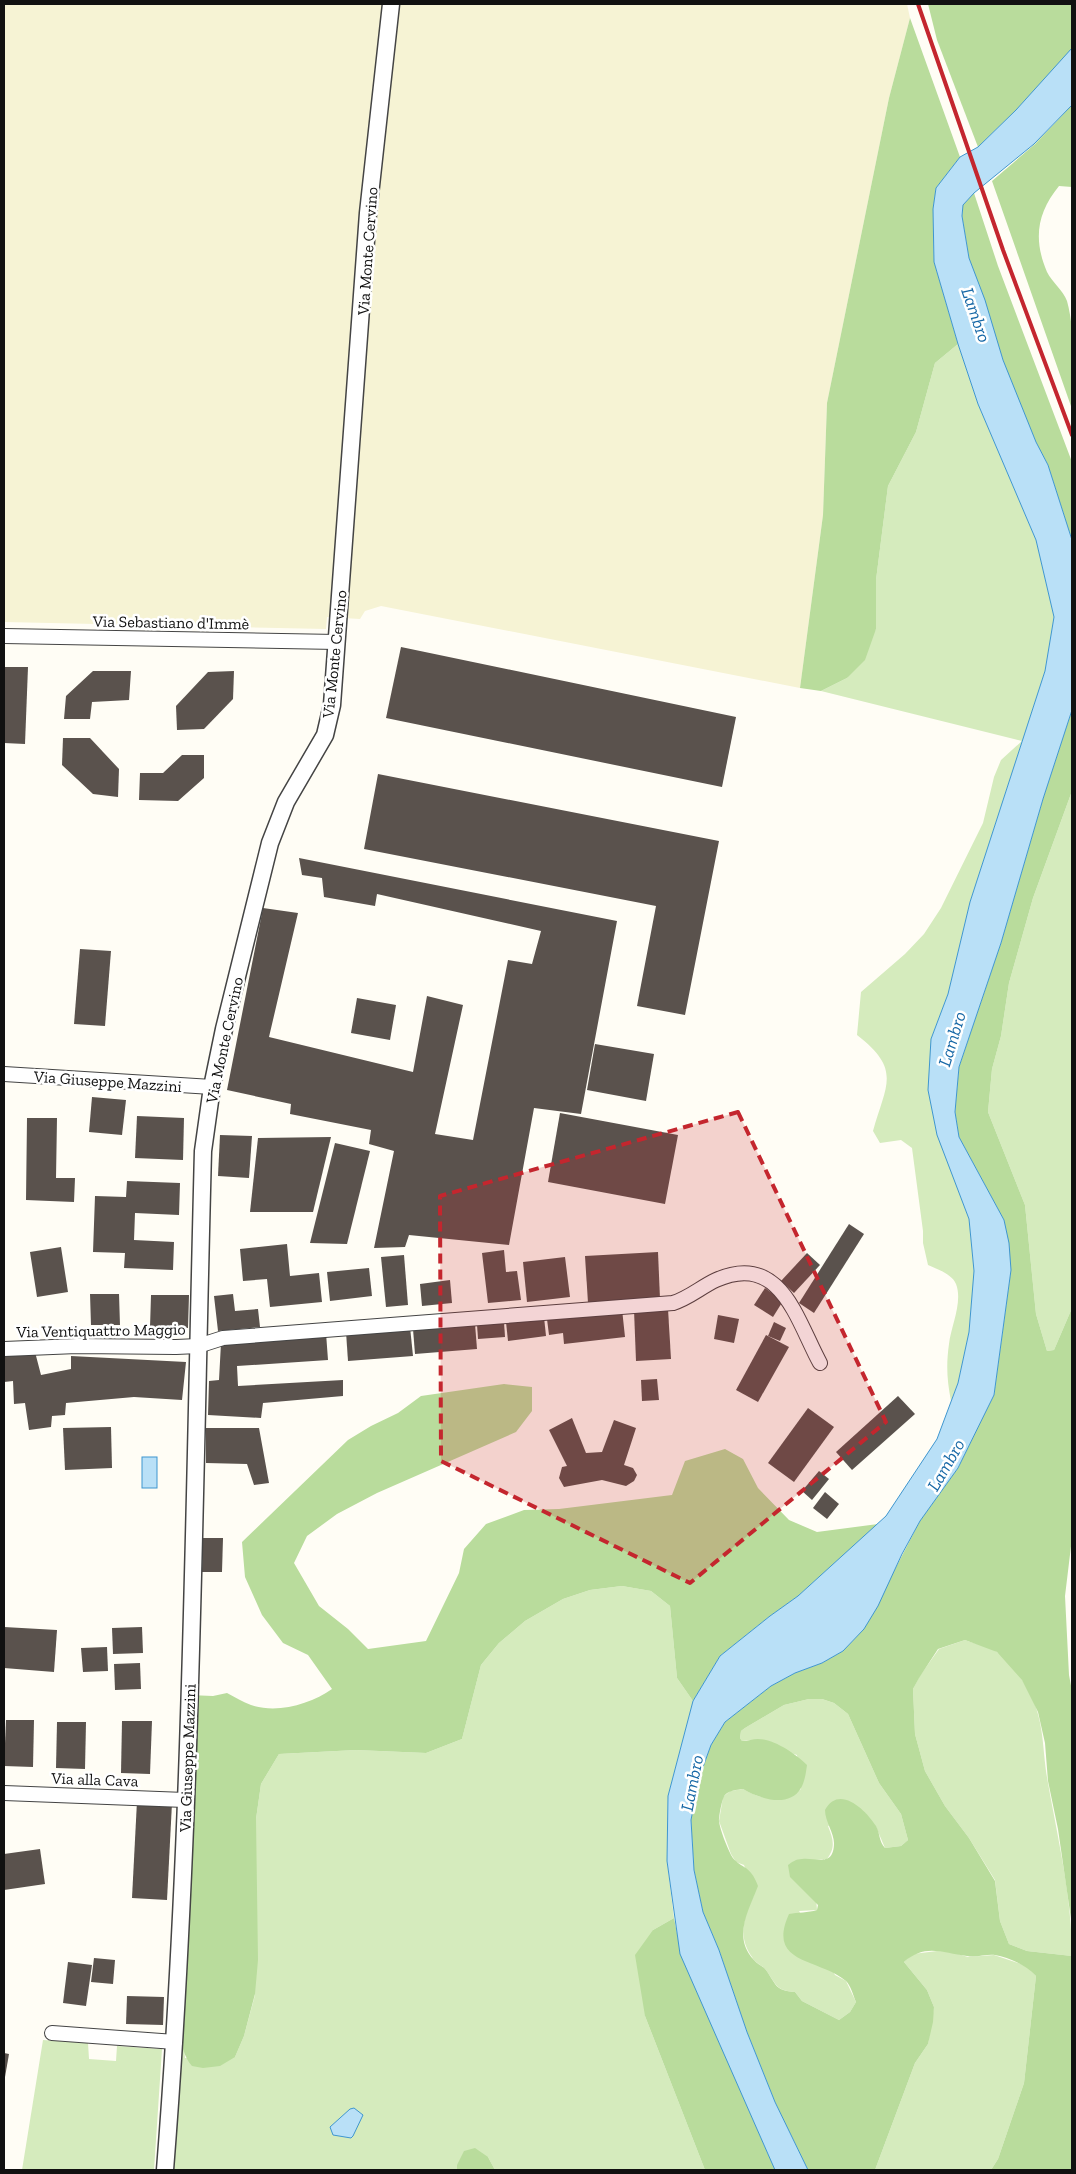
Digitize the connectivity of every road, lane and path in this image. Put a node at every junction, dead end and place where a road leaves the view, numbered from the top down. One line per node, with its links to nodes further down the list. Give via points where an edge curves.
1 (392, 4): 3 (street, Via Monte Cervino, via 368,214)
2 (4, 636): 3 (street, Via Sebastiano d'Immè)
3 (337, 642): 5 (street, Via Monte Cervino, via 332,705 325,735 286,802 270,843)
4 (4, 1074): 5 (street, Via Giuseppe Mazzini)
5 (212, 1087): 6 (street, Via Monte Cervino, via 203,1151)
6 (198, 1346): 7 (street, Via Ventiquattro Maggio); 8 (street, Via Ventiquattro Maggio, via 223,1338 673,1303 715,1280 745,1275 770,1280 782,1290); 10 (street, Via Giuseppe Mazzini)
7 (4, 1349)
8 (820, 1363)
9 (4, 1793): 10 (street, Via alla Cava)
10 (186, 1800): 12 (street, Via Giuseppe Mazzini)
11 (52, 2032): 12 (street)
12 (175, 2042): 13 (street, Via Giuseppe Mazzini)
13 (165, 2170)

